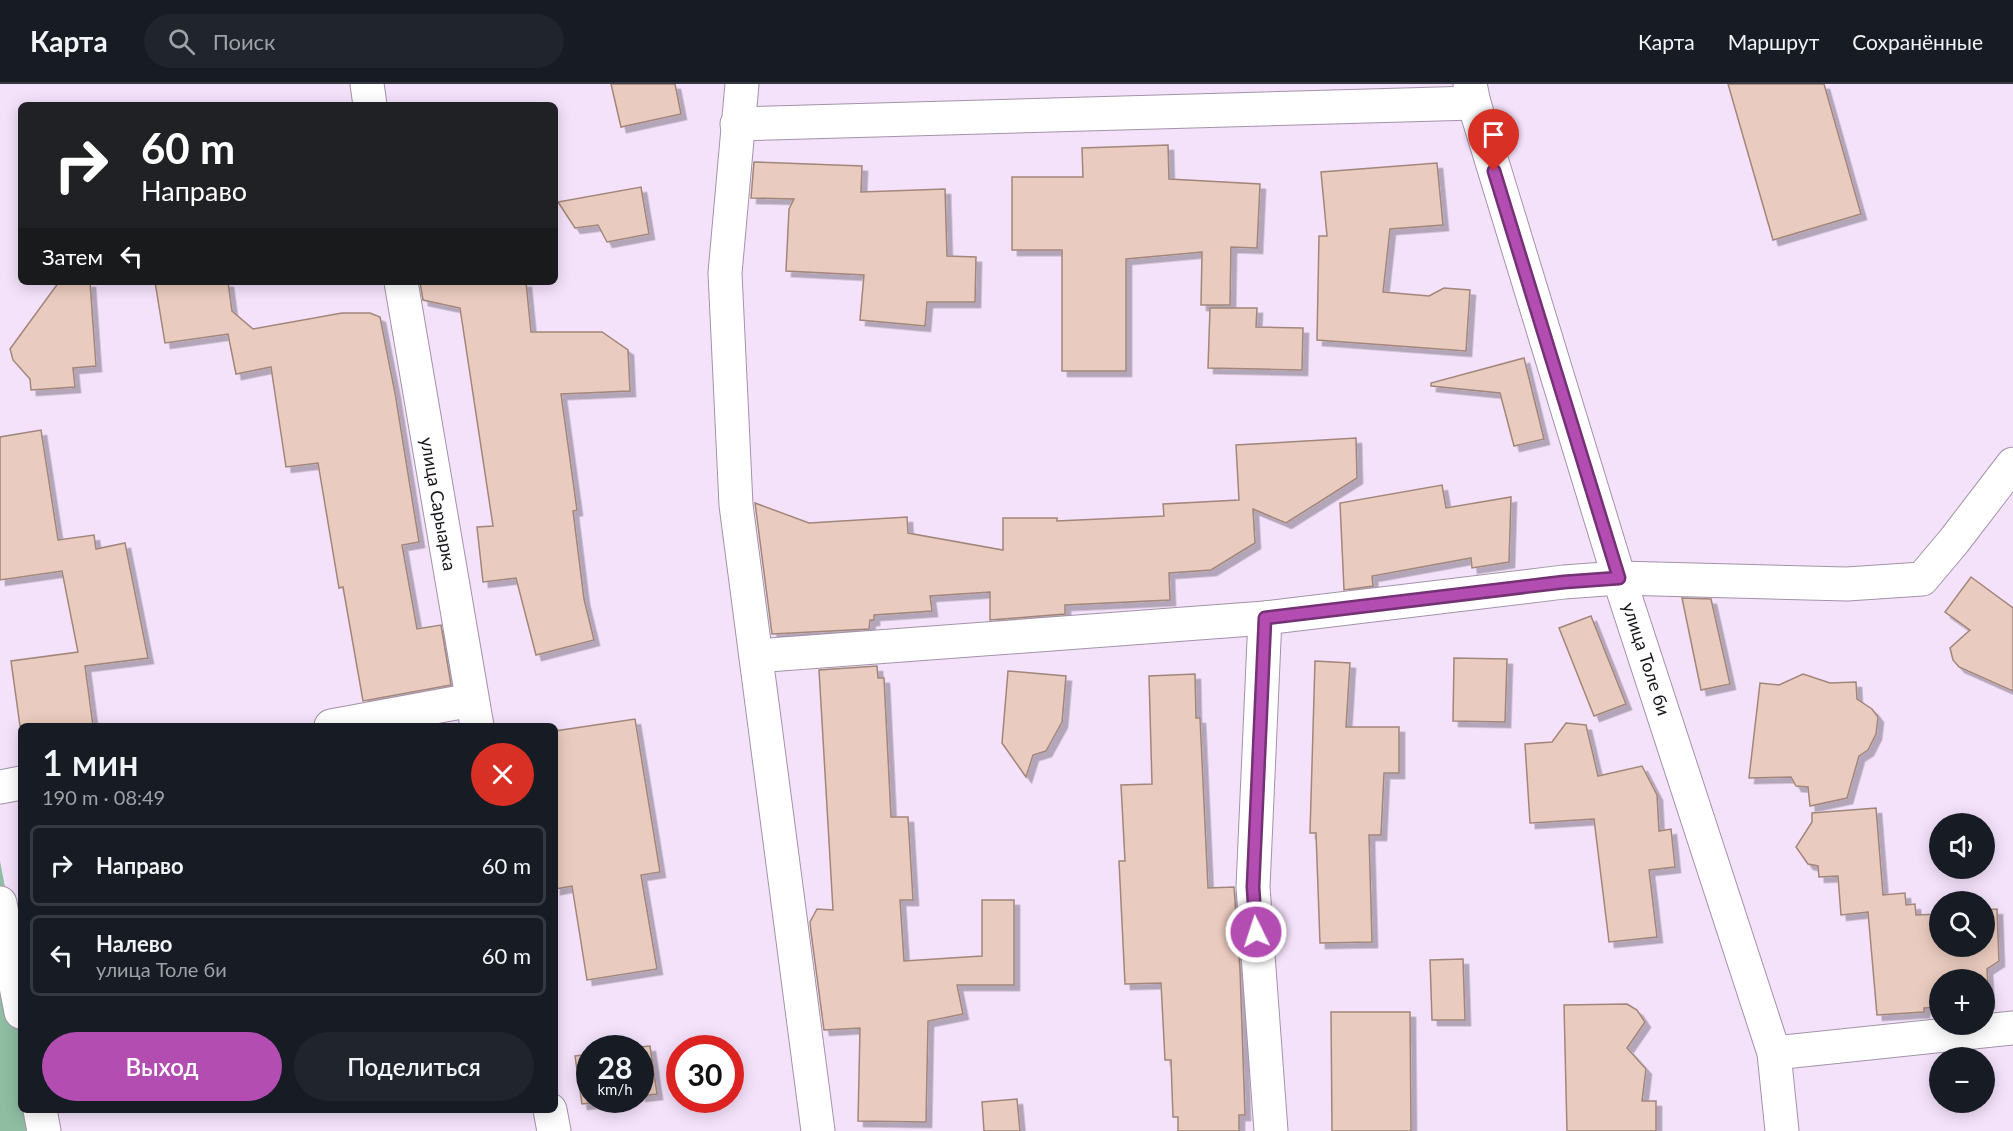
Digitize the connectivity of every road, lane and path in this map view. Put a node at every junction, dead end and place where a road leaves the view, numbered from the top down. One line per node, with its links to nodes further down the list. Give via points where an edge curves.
1 (367, 84): 4 (street)
2 (742, 84): 5 (street)
3 (1472, 94): 5 (street); 8 (street, улица Толе би)
4 (370, 102)
5 (737, 124): 10 (street, via 725,273 736,505)
6 (402, 285): 11 (street, улица Сарыарка)
7 (2013, 464): 8 (street, via 1922,579 1847,584)
8 (1619, 578): 9 (street); 18 (street, улица Толе би)
9 (1265, 618): 10 (street); 24 (street, via 1253,887)
10 (756, 656): 23 (street)
11 (474, 713): 12 (street)
12 (364, 723)
13 (18, 784): 14 (street)
14 (0, 787)
15 (0, 903): 16 (street)
16 (18, 996)
17 (2013, 1028): 18 (street)
18 (1774, 1053): 25 (street, улица Толе би)
19 (41, 1113): 21 (street)
20 (551, 1113): 22 (street)
21 (44, 1131)
22 (554, 1131)
23 (818, 1131)
24 (1271, 1131)
25 (1782, 1131)

